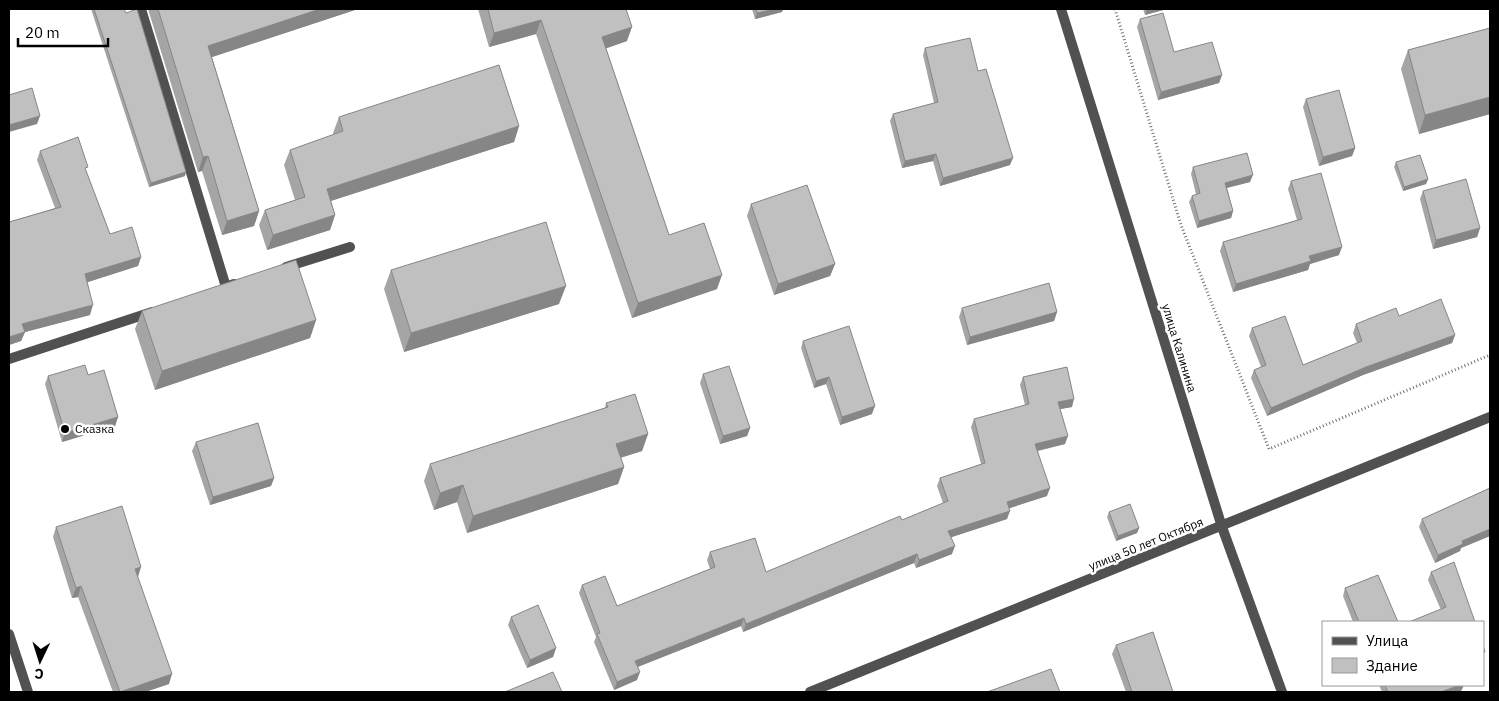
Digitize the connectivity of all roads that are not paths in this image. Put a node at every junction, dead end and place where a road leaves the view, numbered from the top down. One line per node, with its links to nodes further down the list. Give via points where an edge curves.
1 (141, 9): 5 (street, via 221,288)
2 (1061, 9): 9 (street, улица Калинина)
3 (350, 247): 4 (street)
4 (279, 270)
5 (244, 281)
6 (162, 309): 7 (street)
7 (9, 359)
8 (1490, 417): 9 (street, улица 50 лет Октября)
9 (1222, 527): 13 (street, улица 50 лет Октября); 14 (street, улица Калинина)
10 (9, 634): 11 (street)
11 (12, 653): 12 (street)
12 (28, 692)
13 (810, 692)
14 (1282, 692)

